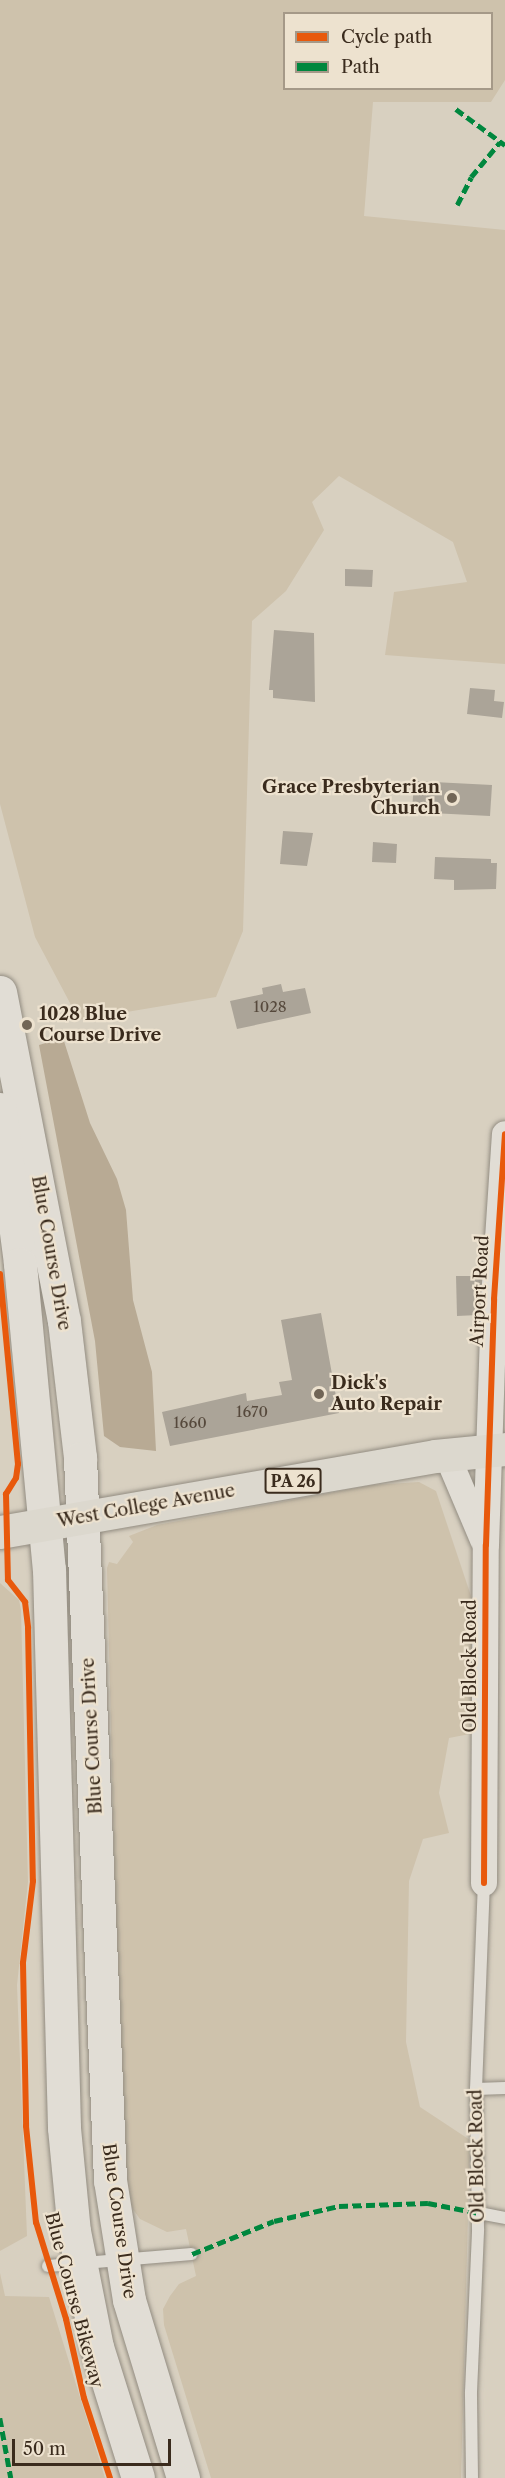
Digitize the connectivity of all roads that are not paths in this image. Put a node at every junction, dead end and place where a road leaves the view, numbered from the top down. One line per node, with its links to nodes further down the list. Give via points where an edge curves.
1 (0, 992): 7 (main road, Blue Course Drive, via 64,1321 80,1458)
2 (1, 1122): 4 (main road, Blue Course Drive)
3 (505, 1134): 5 (street, Airport Road, via 494,1299)
4 (4, 1163): 8 (main road, Blue Course Drive)
5 (498, 1449): 6 (main road, West College Avenue / PA 26); 10 (street, Old Block Road)
6 (447, 1455): 7 (main road, West College Avenue / PA 26); 10 (street, Old Block Road)
7 (82, 1517): 8 (main road, West College Avenue / PA 26); 17 (main road, Blue Course Drive, via 104,2087 110,2180)
8 (45, 1524): 9 (main road, West College Avenue / PA 26); 18 (main road, Blue Course Drive, via 56,1703 64,2128)
9 (0, 1532)
10 (486, 1545): 11 (street, Old Block Road)
11 (484, 1883): 13 (lane, Old Block Road)
12 (505, 2088): 13 (lane)
13 (476, 2089): 14 (lane, Old Block Road)
14 (478, 2213): 15 (lane); 22 (lane, Old Block Road)
15 (505, 2217)
16 (192, 2254): 17 (lane)
17 (122, 2260): 18 (lane); 21 (main road, Blue Course Drive, via 149,2376)
18 (80, 2265): 19 (lane); 20 (main road, Blue Course Drive, via 97,2347)
19 (48, 2266)
20 (138, 2478)
21 (183, 2478)
22 (472, 2478)

